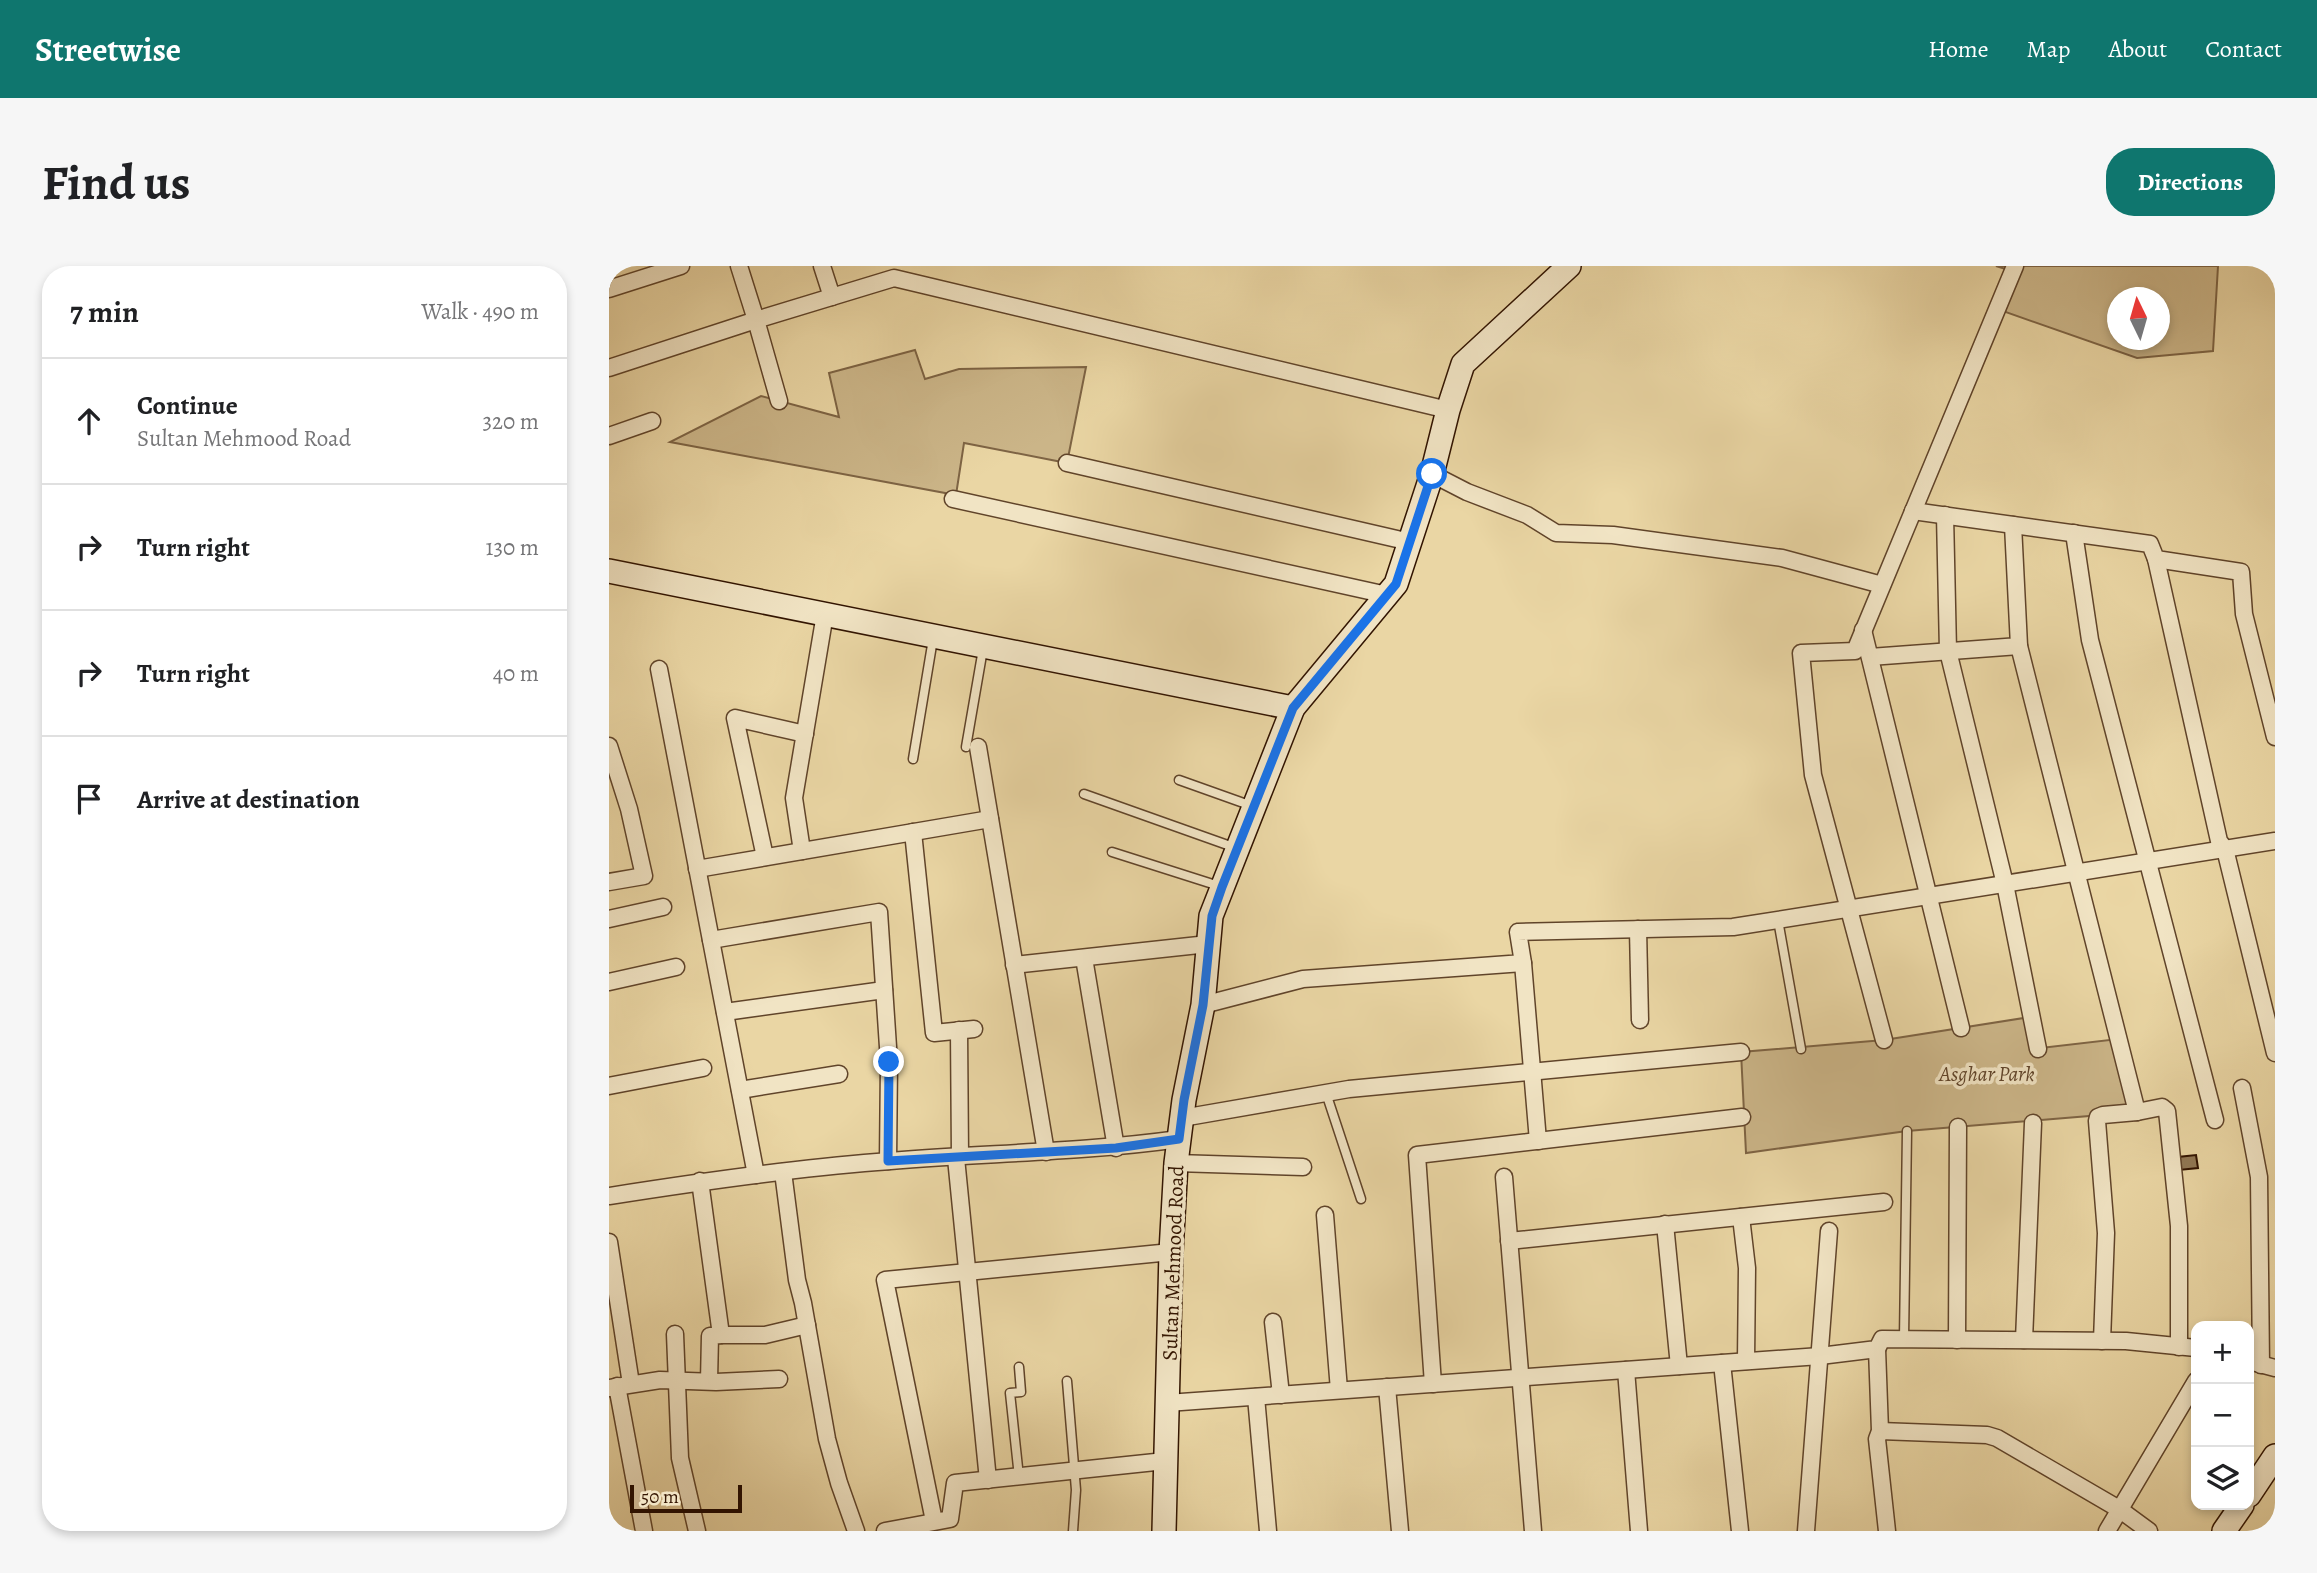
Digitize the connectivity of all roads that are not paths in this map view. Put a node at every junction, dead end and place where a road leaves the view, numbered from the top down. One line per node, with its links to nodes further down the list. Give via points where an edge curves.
1 (681, 266): 6 (street)
2 (739, 266): 8 (street)
3 (822, 266): 7 (street)
4 (1569, 266): 11 (street, Sultan Mehmood Road, via 1463,364)
5 (2015, 266): 17 (street)
6 (609, 289)
7 (832, 297): 8 (street); 11 (street, via 894,278)
8 (756, 320): 9 (street); 10 (street)
9 (609, 368)
10 (779, 401)
11 (1448, 410): 15 (street, Sultan Mehmood Road)
12 (652, 422): 13 (street)
13 (609, 436)
14 (1067, 463): 21 (street)
15 (1432, 474): 21 (street, Sultan Mehmood Road); 24 (street, via 1527,515 1556,533 1613,535 1782,558)
16 (953, 499): 25 (street)
17 (1913, 511): 18 (street); 24 (street)
18 (1945, 515): 19 (street); 31 (street)
19 (2013, 525): 20 (street); 30 (street)
20 (2074, 533): 22 (street, via 2150,544); 51 (street, via 2090,640)
21 (1410, 542): 25 (street, Sultan Mehmood Road, via 1396,584)
22 (2155, 559): 36 (street, via 2241,572 2244,614); 47 (street, via 2219,841)
23 (609, 571): 26 (street)
24 (1882, 585): 27 (street)
25 (1387, 594): 34 (street, Sultan Mehmood Road)
26 (825, 614): 28 (street); 35 (street)
27 (1863, 630): 32 (street); 59 (street, via 1855,651 1801,653 1813,775)
28 (933, 636): 29 (street); 39 (lane)
29 (984, 646): 34 (street); 38 (lane)
30 (2019, 646): 31 (street); 53 (street)
31 (1948, 651): 32 (street); 55 (street)
32 (1870, 657): 57 (street)
33 (659, 668): 52 (street)
34 (1293, 708): 42 (street, Sultan Mehmood Road)
35 (805, 734): 48 (street, via 794,798); 50 (street, via 735,718)
36 (2275, 737)
37 (609, 746): 54 (street, via 644,876)
38 (972, 747): 43 (street)
39 (913, 759)
40 (1179, 780): 42 (lane)
41 (1084, 794): 46 (lane)
42 (1254, 807): 46 (street, Sultan Mehmood Road)
43 (990, 819): 44 (street); 67 (street)
44 (913, 832): 48 (street); 97 (street, via 934,1033 967,1030)
45 (2275, 841): 47 (street)
46 (1237, 849): 56 (street, Sultan Mehmood Road)
47 (2225, 849): 51 (street); 79 (street)
48 (802, 851): 50 (street)
49 (1112, 852): 56 (lane)
50 (765, 857): 52 (street)
51 (2149, 861): 53 (street); 89 (street)
52 (697, 869): 63 (street)
53 (2076, 873): 55 (street); 87 (street)
54 (609, 882)
55 (2005, 884): 57 (street); 77 (street)
56 (1222, 887): 64 (street, Sultan Mehmood Road)
57 (1929, 896): 59 (street); 74 (street)
58 (663, 907): 60 (street)
59 (1849, 909): 61 (street); 75 (street)
60 (609, 919)
61 (1778, 920): 62 (street, via 1733,927); 76 (lane)
62 (1638, 929): 66 (street, via 1518,932); 73 (street)
63 (711, 940): 70 (street, via 879,912); 72 (street)
64 (1208, 944): 65 (street); 71 (street, Sultan Mehmood Road)
65 (1084, 958): 67 (street); 95 (street)
66 (1523, 963): 71 (street, via 1303,979); 81 (street)
67 (1014, 965): 96 (street)
68 (676, 967): 69 (street)
69 (609, 982)
70 (884, 990): 72 (street); 98 (street)
71 (1203, 1005): 92 (street, Sultan Mehmood Road)
72 (725, 1013): 85 (street)
73 (1640, 1020)
74 (1961, 1028)
75 (1884, 1040)
76 (1801, 1049)
77 (2038, 1049)
78 (1741, 1052): 81 (street)
79 (2275, 1053)
80 (703, 1068): 83 (street)
81 (1532, 1072): 86 (street); 94 (street)
82 (839, 1074): 85 (street)
83 (609, 1086)
84 (2242, 1088): 130 (street, via 2259,1177)
85 (740, 1090): 102 (street)
86 (1326, 1093): 92 (street); 106 (lane)
87 (2137, 1112): 123 (street, via 2103,1115 2097,1121 2106,1233); 124 (street, via 2162,1107 2168,1111 2179,1226)
88 (1742, 1117): 94 (street)
89 (2215, 1120)
90 (2033, 1123): 122 (street)
91 (1958, 1127): 121 (street)
92 (1181, 1129): 95 (street); 99 (street, Sultan Mehmood Road)
93 (1907, 1131): 120 (lane)
94 (1538, 1141): 139 (street, via 1417,1155)
95 (1116, 1148): 96 (street)
96 (1046, 1152): 97 (street)
97 (958, 1158): 98 (street); 115 (street)
98 (888, 1161): 101 (street)
99 (1176, 1163): 100 (street); 114 (street, Sultan Mehmood Road)
100 (1303, 1167)
101 (783, 1172): 102 (street); 117 (street)
102 (756, 1175): 104 (street)
103 (1504, 1177): 112 (street)
104 (700, 1181): 105 (street); 119 (street)
105 (609, 1196)
106 (1361, 1199)
107 (1884, 1202): 109 (street)
108 (1325, 1215): 143 (street)
109 (1741, 1216): 110 (street); 128 (street, via 1747,1268)
110 (1665, 1224): 112 (street); 131 (street)
111 (1829, 1231): 127 (street)
112 (1509, 1241): 134 (street)
113 (609, 1242): 141 (street)
114 (1171, 1252): 115 (street); 146 (street, Sultan Mehmood Road)
115 (967, 1273): 152 (street); 156 (street, via 885,1280)
116 (1273, 1322): 144 (street)
117 (807, 1325): 119 (street, via 765,1335); 159 (street, via 827,1439)
118 (675, 1334): 136 (street)
119 (721, 1335): 137 (street, via 710,1336)
120 (1904, 1339): 121 (street); 126 (street, via 1882,1339)
121 (1957, 1340): 122 (street)
122 (2024, 1340): 123 (street)
123 (2102, 1341): 124 (street)
124 (2179, 1347): 125 (street)
125 (2191, 1348)
126 (1877, 1349): 127 (street); 147 (street)
127 (1820, 1356): 128 (street); 168 (street)
128 (1746, 1361): 129 (street)
129 (1722, 1363): 131 (street); 167 (street)
130 (2262, 1365)
131 (1679, 1366): 133 (street)
132 (1019, 1367): 151 (lane, via 1021,1392 1010,1393)
133 (1626, 1370): 134 (street); 166 (street)
134 (1520, 1378): 139 (street); 165 (street)
135 (779, 1379): 137 (street)
136 (677, 1380): 137 (street); 141 (street); 158 (street, via 680,1458)
137 (709, 1381)
138 (1067, 1381): 150 (lane)
139 (1433, 1384): 142 (street)
140 (2194, 1384): 154 (street)
141 (619, 1386): 157 (street)
142 (1387, 1387): 143 (street); 164 (street)
143 (1339, 1390): 144 (street)
144 (1281, 1395): 145 (street)
145 (1256, 1397): 146 (street); 163 (street)
146 (1167, 1403): 149 (street, Sultan Mehmood Road)
147 (1880, 1432): 154 (street, via 1997,1438); 169 (street)
148 (2275, 1456): 153 (street)
149 (1165, 1461): 150 (street); 162 (street, Sultan Mehmood Road)
150 (1074, 1471): 151 (street); 161 (lane)
151 (1019, 1477): 152 (street)
152 (988, 1480): 156 (street, via 955,1483)
153 (2254, 1488)
154 (2119, 1509): 170 (street); 171 (street)
155 (2239, 1510): 172 (street)
156 (943, 1524): 160 (street)
157 (644, 1531)
158 (697, 1531)
159 (856, 1531)
160 (885, 1531)
161 (1073, 1531)
162 (1164, 1531)
163 (1268, 1531)
164 (1400, 1531)
165 (1533, 1531)
166 (1639, 1531)
167 (1740, 1531)
168 (1805, 1531)
169 (1887, 1531)
170 (2107, 1531)
171 (2150, 1531)
172 (2224, 1531)

